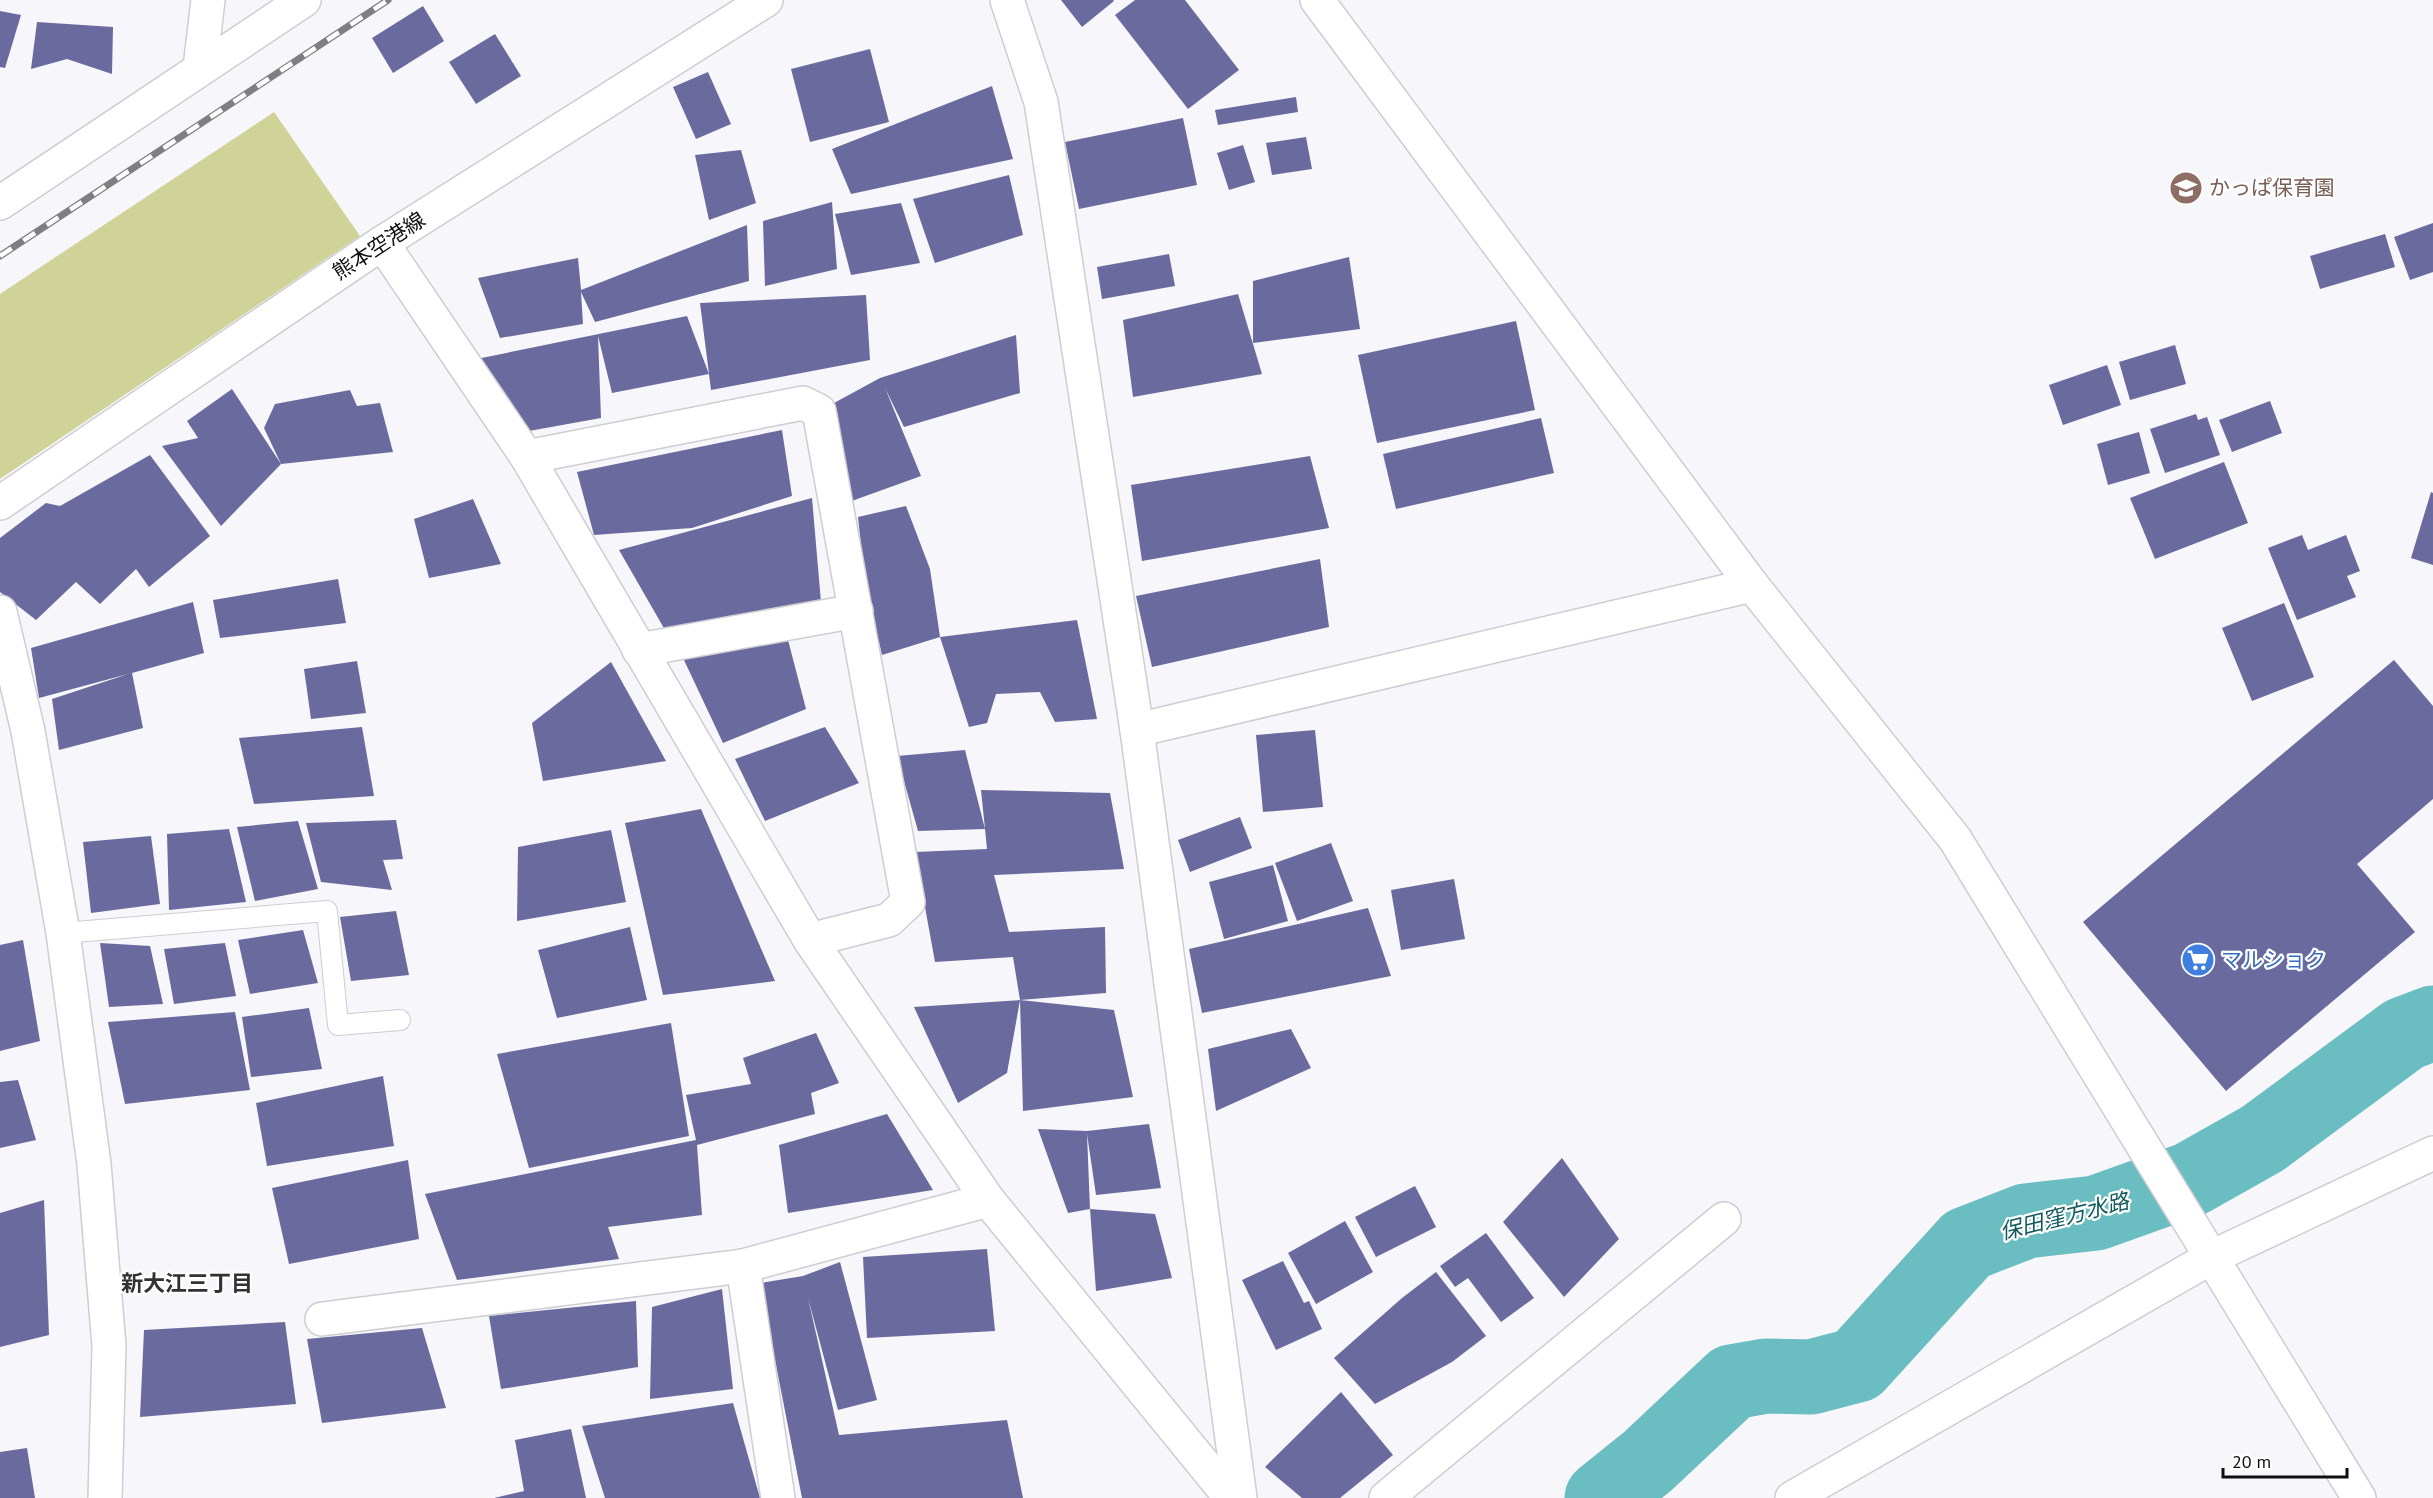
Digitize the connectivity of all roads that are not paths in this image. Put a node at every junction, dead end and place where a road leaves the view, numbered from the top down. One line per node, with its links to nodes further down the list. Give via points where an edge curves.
1 (208, 0): 6 (street)
2 (304, 0): 6 (street)
3 (765, 0): 8 (street, 熊本空港線)
4 (1007, 0): 15 (street, via 1041,102)
5 (1317, 0): 11 (street)
6 (200, 68): 7 (street)
7 (0, 203)
8 (382, 243): 9 (street); 10 (street, 熊本空港線)
9 (527, 457): 12 (street, via 803,403 819,411); 14 (street)
10 (0, 503)
11 (1752, 585): 15 (street); 22 (street, via 1955,839)
12 (856, 611): 14 (street); 17 (street, via 908,902 889,920)
13 (0, 612): 16 (street, via 28,731)
14 (639, 650): 17 (street)
15 (1137, 730): 25 (street)
16 (63, 933): 18 (lane, via 327,911 338,1024); 26 (street, via 94,1164 109,1346)
17 (810, 940): 20 (street)
18 (400, 1020)
19 (2433, 1153): 22 (street)
20 (988, 1200): 23 (street); 25 (street)
21 (1724, 1219): 28 (street)
22 (2204, 1246): 29 (street); 30 (street)
23 (743, 1266): 24 (street); 27 (street)
24 (322, 1320)
25 (1230, 1496)
26 (105, 1498)
27 (778, 1498)
28 (1386, 1498)
29 (1792, 1498)
30 (2359, 1498)

